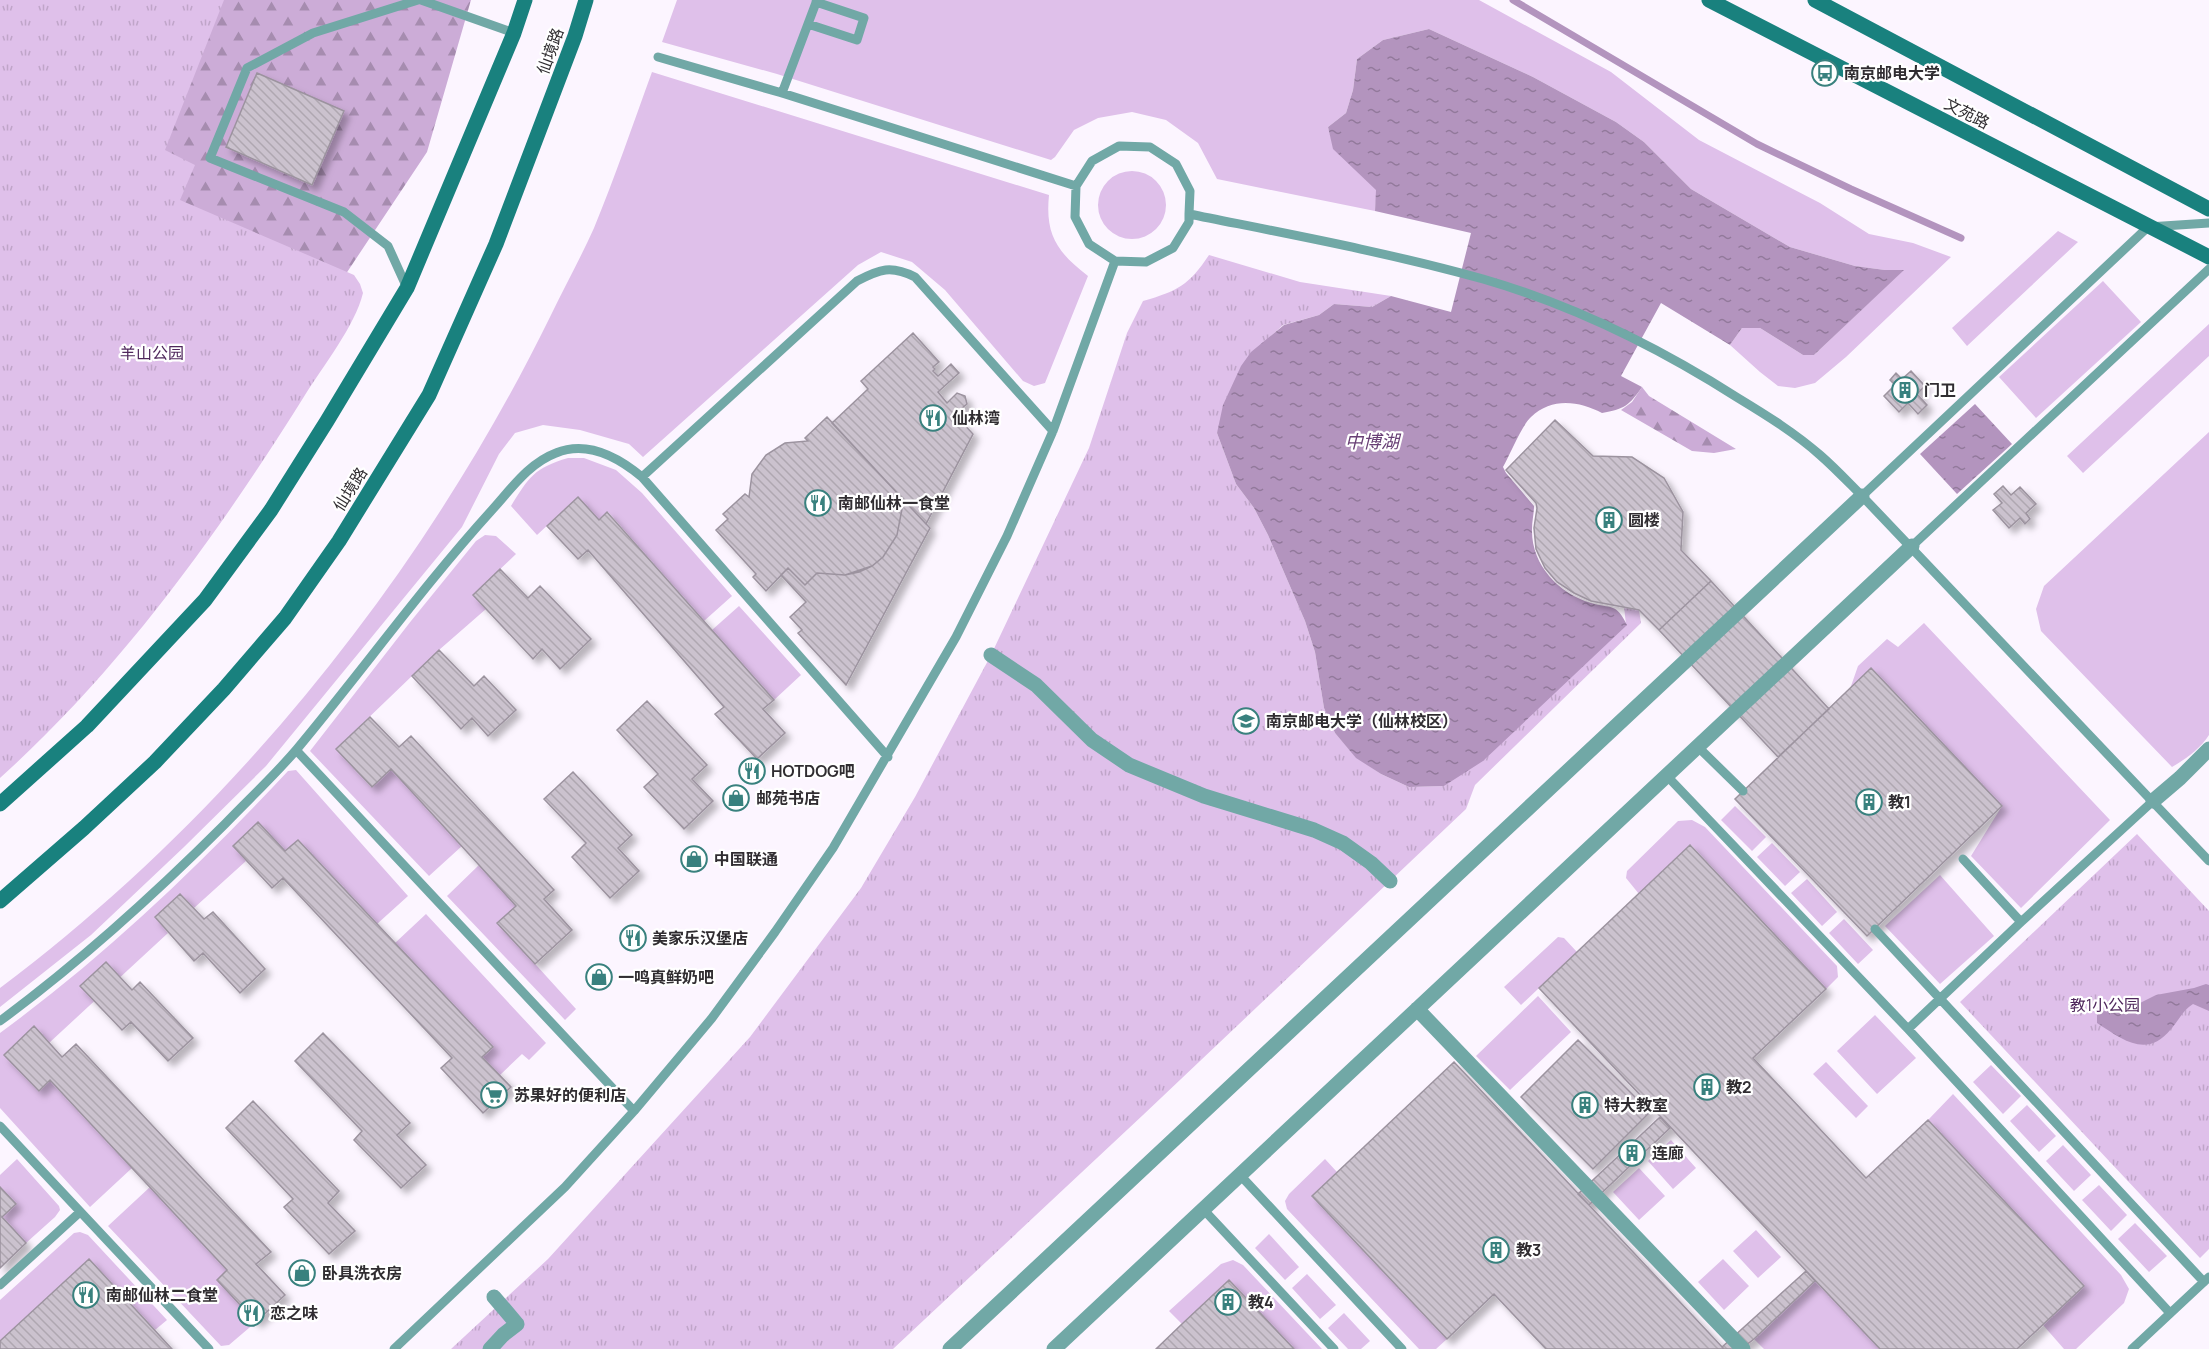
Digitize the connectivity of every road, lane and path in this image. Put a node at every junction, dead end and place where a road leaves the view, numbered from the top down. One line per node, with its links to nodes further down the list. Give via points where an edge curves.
1 (419, 0): 8 (lane); 19 (lane, via 313,33 247,68 210,158 345,212 388,246)
2 (525, 0): 8 (main road)
3 (586, 0): 36 (main road, 仙境路, via 496,244 429,395 339,541 285,618 224,689 155,762)
4 (1709, 0): 15 (main road, 文苑路)
5 (1815, 0): 12 (main road, 文苑路)
6 (817, 1): 7 (lane); 7 (lane, via 864,18 856,40)
7 (808, 24): 10 (lane)
8 (514, 33): 19 (main road)
9 (658, 57): 10 (lane)
10 (782, 93): 11 (lane)
11 (1076, 186): 13 (lane, via 1092,160 1119,146 1149,147 1176,164 1190,191); 17 (lane, via 1075,217 1089,244)
12 (2209, 209)
13 (1189, 214): 17 (lane, via 1189,222 1173,248 1146,262); 22 (lane, via 1484,279 1568,309 1624,333 1702,375 1820,455)
14 (2209, 223): 15 (lane)
15 (2148, 227): 16 (main road, 文苑路); 22 (lane)
16 (2209, 257)
17 (1115, 261): 20 (lane)
18 (2209, 269): 23 (lane)
19 (407, 288): 32 (main road, via 271,510 205,600 87,726)
20 (1053, 431): 21 (lane, via 915,278 901,270 877,270 857,281); 28 (lane, via 961,627)
21 (642, 477): 27 (lane, via 614,458 575,447 554,453 535,465 464,542); 28 (lane)
22 (1862, 496): 23 (lane); 55 (street)
23 (1912, 546): 25 (street); 31 (lane)
24 (991, 655): 35 (street, via 1036,685 1092,740 1129,765 1204,796 1314,830 1343,843)
25 (1698, 747): 29 (street); 30 (lane)
26 (2209, 749): 31 (street)
27 (296, 750): 41 (lane, via 148,898); 43 (lane)
28 (888, 757): 43 (lane, via 833,848 775,932 712,1018)
29 (1667, 776): 40 (street); 42 (lane)
30 (1743, 791)
31 (2153, 801): 34 (lane); 37 (lane)
32 (0, 804)
33 (1963, 859): 37 (lane)
34 (2209, 861)
35 (1390, 881)
36 (0, 901)
37 (2021, 922): 39 (lane)
38 (1875, 930): 39 (lane)
39 (1940, 999): 42 (lane); 48 (lane)
40 (1417, 1009): 45 (street); 59 (street)
41 (0, 1021)
42 (1908, 1029): 51 (lane)
43 (634, 1111): 53 (lane, via 565,1187)
44 (0, 1126): 47 (lane)
45 (1240, 1175): 46 (street); 58 (lane)
46 (1203, 1209): 56 (street); 57 (lane)
47 (80, 1212): 49 (lane); 52 (lane)
48 (2206, 1280): 51 (lane)
49 (0, 1285)
50 (494, 1297): 54 (street, via 517,1324)
51 (2170, 1312): 60 (lane)
52 (208, 1349)
53 (394, 1349)
54 (490, 1349)
55 (950, 1349)
56 (1054, 1349)
57 (1334, 1349)
58 (1402, 1349)
59 (1743, 1349)
60 (2132, 1349)

